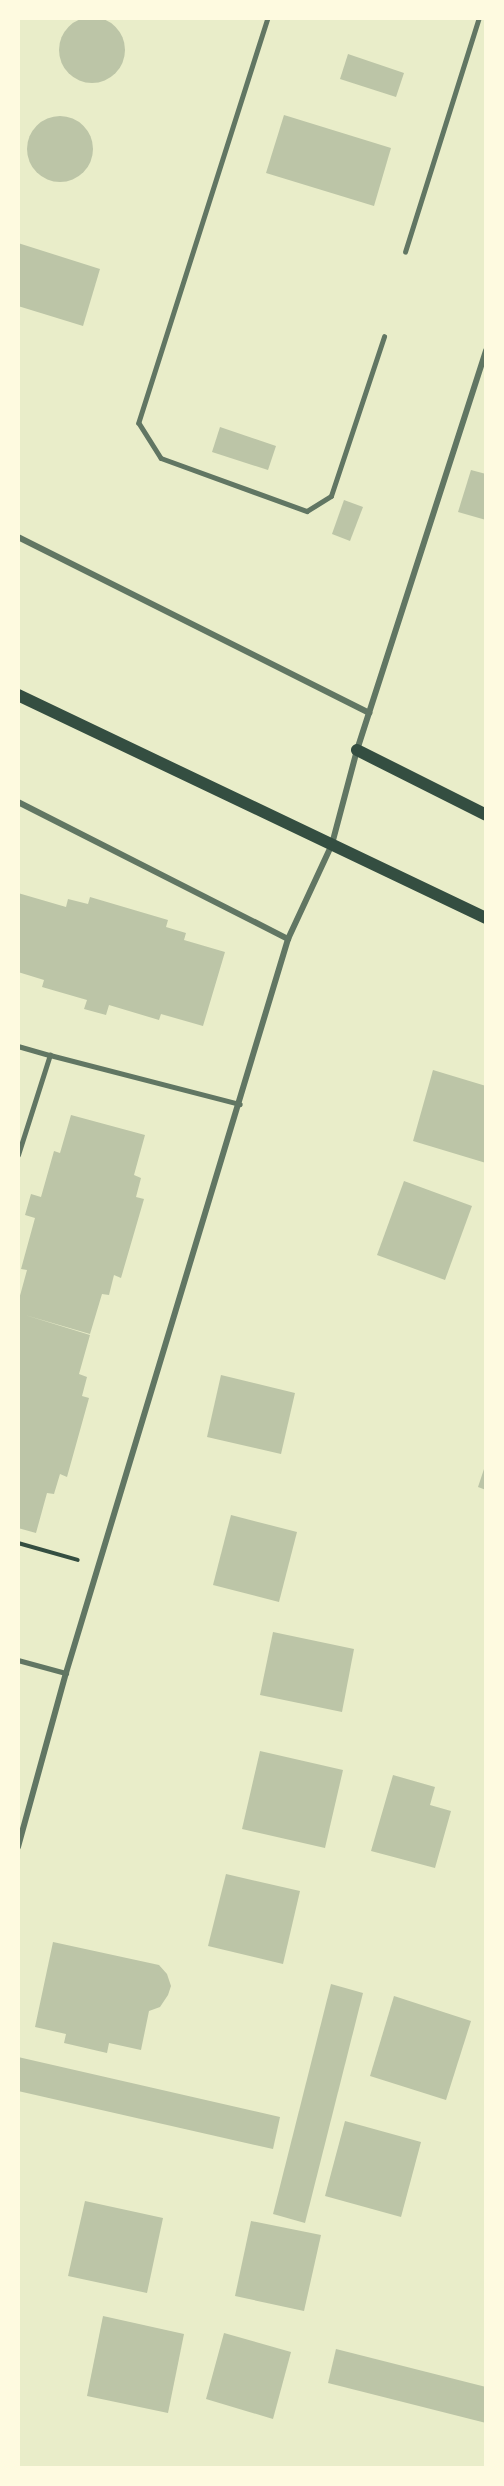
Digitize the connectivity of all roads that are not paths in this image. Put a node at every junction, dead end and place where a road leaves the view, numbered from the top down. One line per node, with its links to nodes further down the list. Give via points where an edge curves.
1 (268, 18): 4 (lane, via 139,423 161,458 307,511 331,496)
2 (479, 18): 3 (lane)
3 (405, 252)
4 (384, 337)
5 (486, 350): 8 (street)
6 (18, 537): 8 (street)
7 (18, 695): 12 (main road)
8 (369, 713): 9 (street)
9 (357, 750): 11 (main road); 12 (street)
10 (18, 802): 14 (street)
11 (486, 814)
12 (332, 844): 13 (main road); 14 (street)
13 (486, 918)
14 (288, 939): 17 (street)
15 (18, 1046): 16 (lane)
16 (50, 1055): 17 (lane); 18 (lane)
17 (240, 1104): 20 (street)
18 (18, 1155)
19 (18, 1660): 20 (lane)
20 (66, 1673): 21 (street)
21 (18, 1847)

